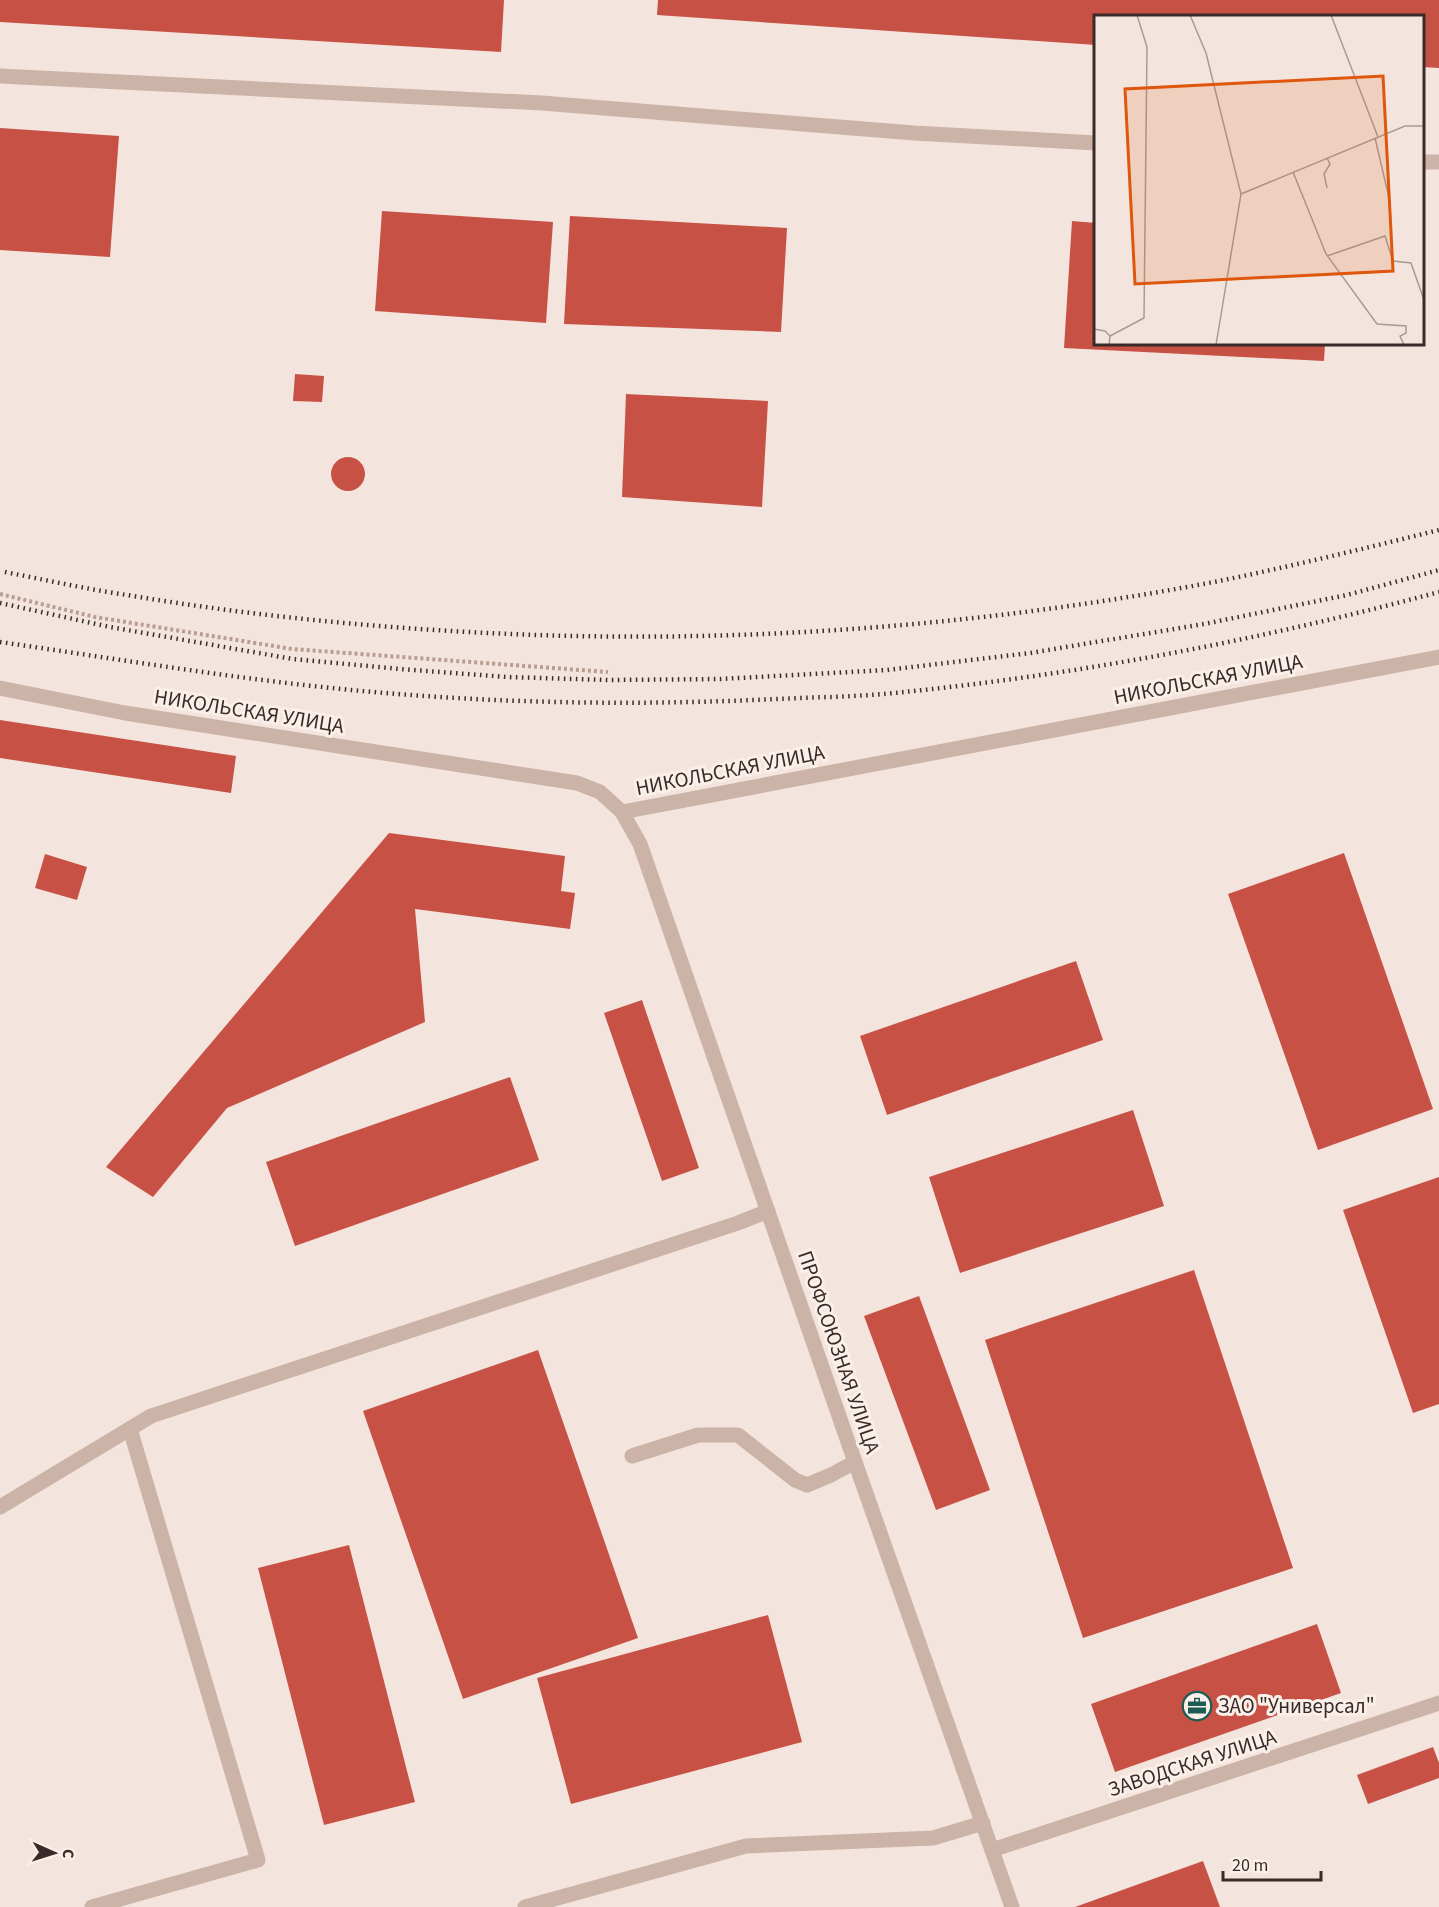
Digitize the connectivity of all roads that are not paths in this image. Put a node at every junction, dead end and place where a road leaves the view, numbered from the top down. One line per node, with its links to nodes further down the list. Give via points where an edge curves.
1 (0, 76): 2 (street, via 542,104)
2 (1094, 143)
3 (1439, 657): 5 (street, НИКОЛЬСКАЯ УЛИЦА)
4 (0, 688): 5 (street, НИКОЛЬСКАЯ УЛИЦА, via 125,713 577,783 600,792)
5 (622, 812): 6 (street, ПРОФСОЮЗНАЯ УЛИЦА, via 640,844)
6 (768, 1211): 7 (street, via 152,1416); 9 (street, ПРОФСОЮЗНАЯ УЛИЦА)
7 (130, 1429): 10 (street); 14 (street, via 258,1860)
8 (632, 1455): 9 (street, via 698,1435 738,1435 807,1485)
9 (855, 1462): 12 (street, ПРОФСОЮЗНАЯ УЛИЦА)
10 (0, 1507)
11 (1439, 1703): 13 (street, ЗАВОДСКАЯ УЛИЦА)
12 (983, 1823): 13 (street, ПРОФСОЮЗНАЯ УЛИЦА); 15 (street, via 933,1838 746,1846)
13 (992, 1851): 16 (street, ПРОФСОЮЗНАЯ УЛИЦА)
14 (92, 1907)
15 (525, 1907)
16 (1012, 1907)

